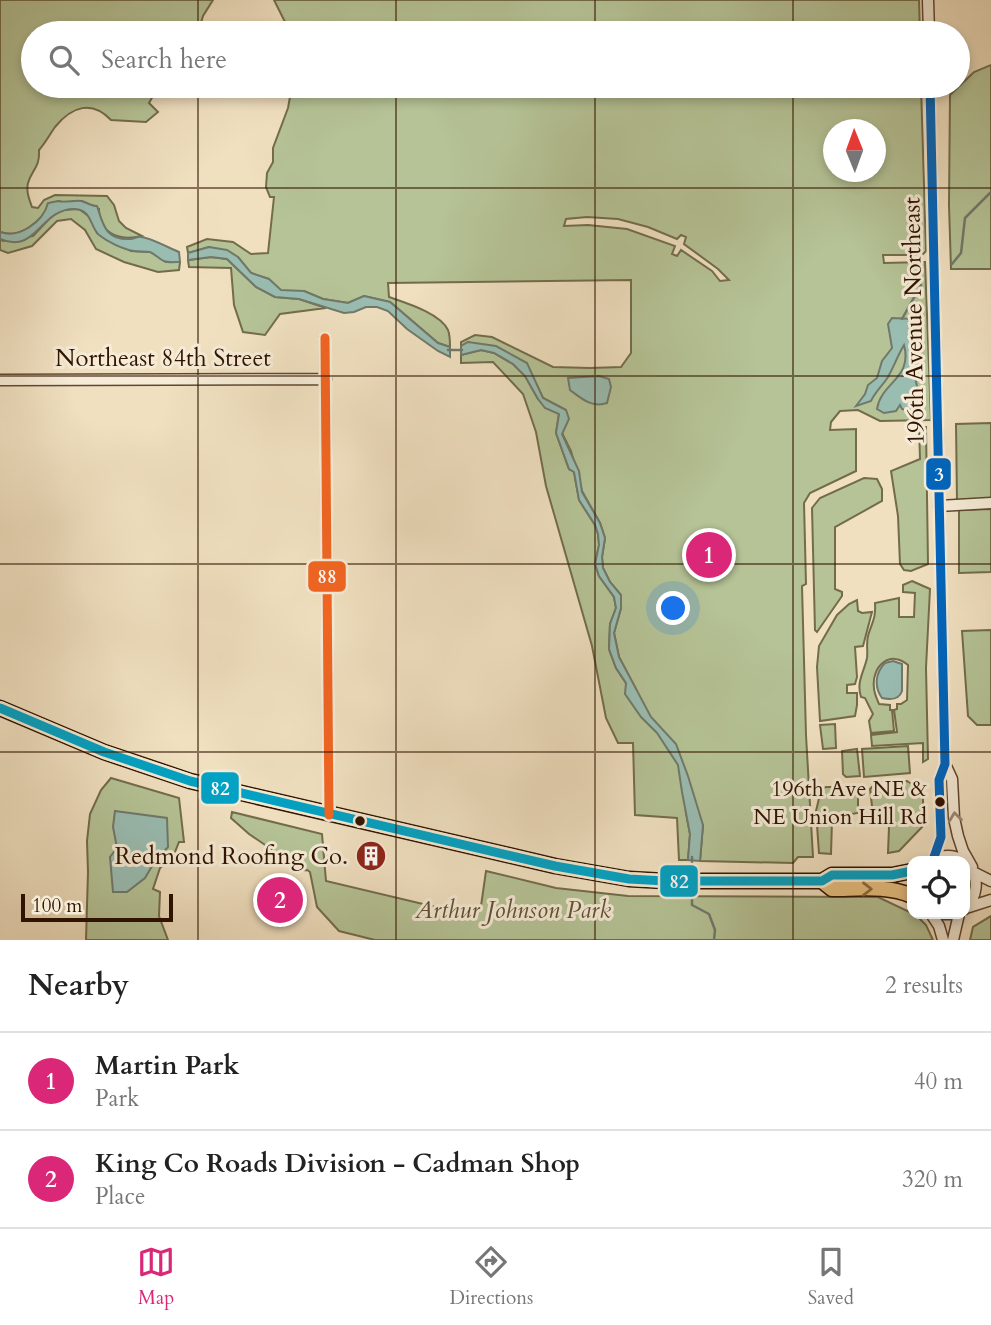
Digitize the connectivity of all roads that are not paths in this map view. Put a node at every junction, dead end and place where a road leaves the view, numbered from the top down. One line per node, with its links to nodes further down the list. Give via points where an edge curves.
1 (928, 0): 2 (street)
2 (929, 21)
3 (930, 98): 8 (street, 196th Avenue Northeast)
4 (325, 338): 5 (street)
5 (326, 379): 6 (street, Northeast 84th Street); 11 (street)
6 (0, 380)
7 (991, 503): 8 (street)
8 (939, 506): 10 (street, 196th Avenue Northeast)
9 (0, 708): 11 (main road, via 104,752 190,781)
10 (945, 764): 12 (street, 196th Avenue Northeast, via 939,780 941,837); 14 (street, 196th Avenue Northeast, one-way to 10, via 958,836 952,779)
11 (329, 814): 16 (main road, via 629,879)
12 (934, 856)
13 (970, 867): 14 (street)
14 (973, 870): 17 (street); 20 (street, via 978,883)
15 (907, 872): 16 (main road, via 832,875)
16 (822, 881): 18 (main road, one-way to 18, via 832,889)
17 (991, 881)
18 (907, 894)
19 (991, 900): 21 (street)
20 (970, 904)
21 (970, 908)
22 (935, 919): 24 (street)
23 (959, 919): 25 (street)
24 (943, 940)
25 (953, 940)

